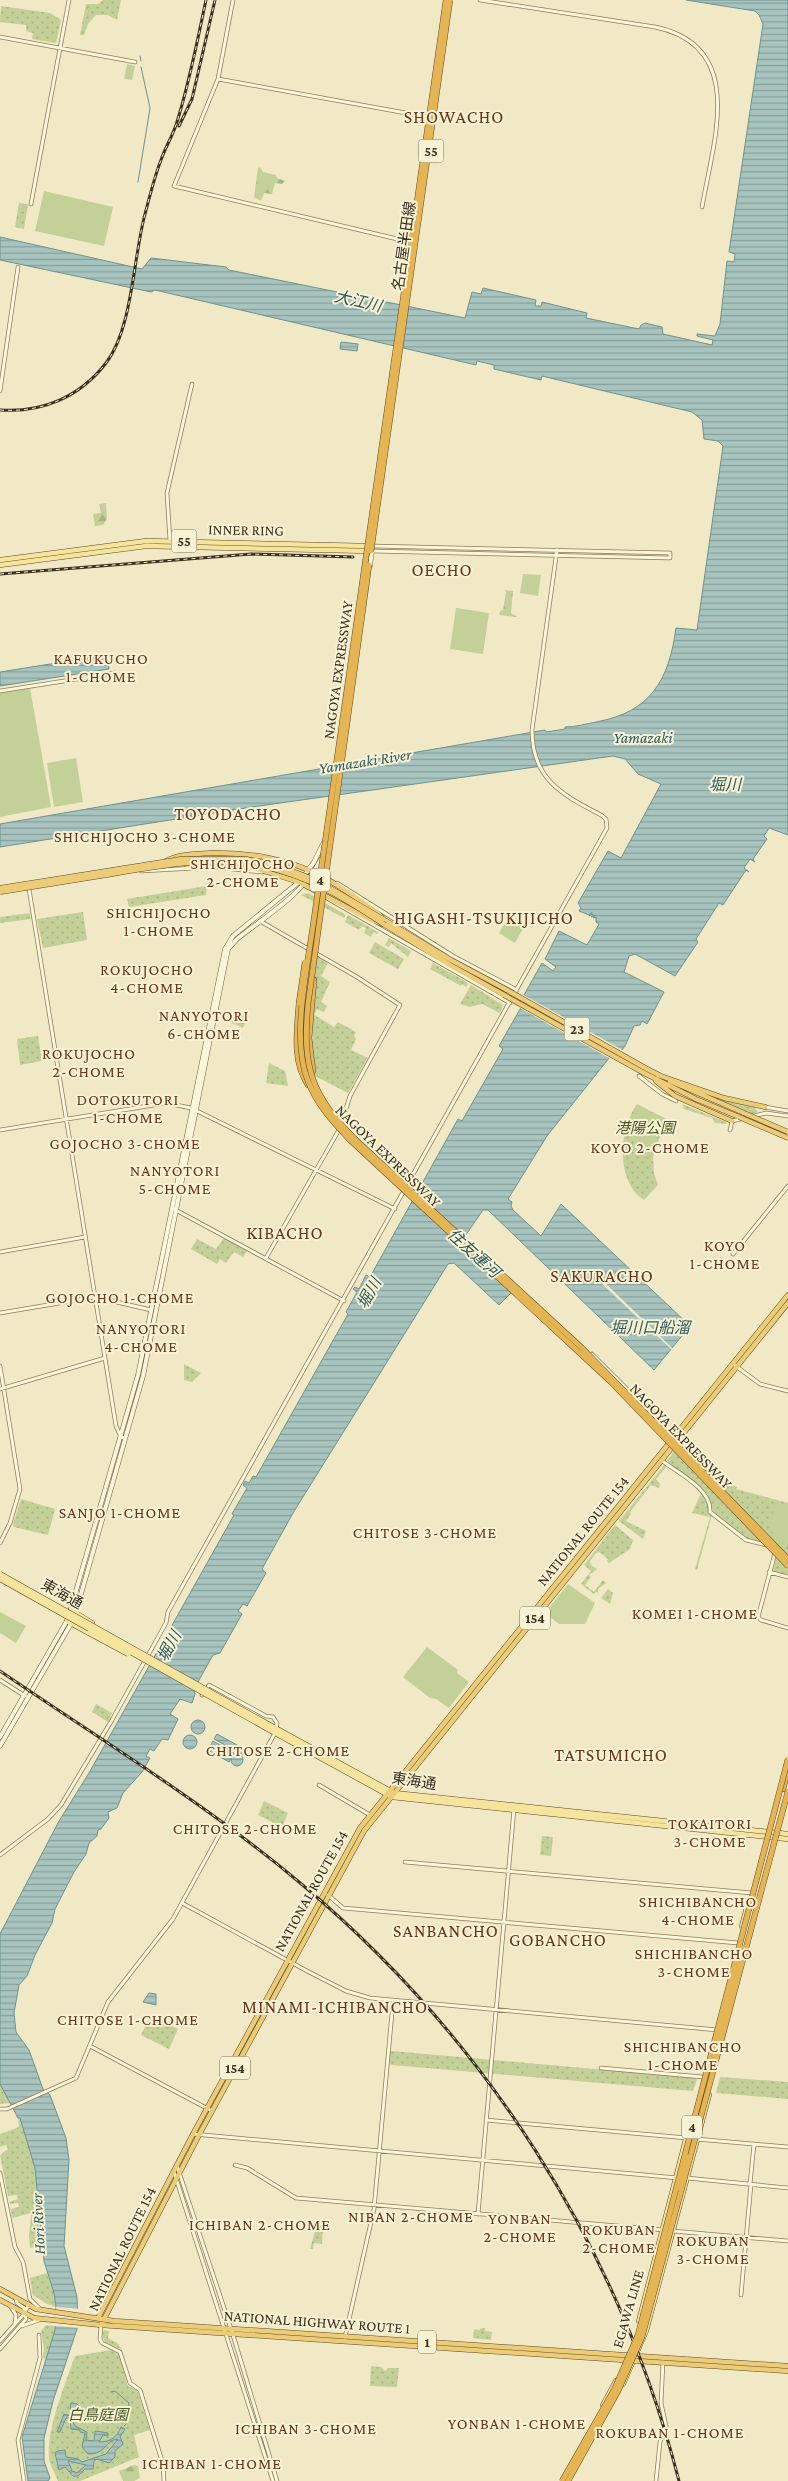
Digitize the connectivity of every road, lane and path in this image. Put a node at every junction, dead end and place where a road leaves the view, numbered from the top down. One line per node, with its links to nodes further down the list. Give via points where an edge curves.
1 (69, 0): 7 (street)
2 (233, 0): 9 (street)
3 (445, 0): 10 (main road, 名古屋半田線 / 55); 41 (highway, NAGOYA EXPRESSWAY / 4, bridge)
4 (451, 0): 18 (main road, 名古屋半田線 / 55, bridge); 42 (highway, NAGOYA EXPRESSWAY / 4, bridge)
5 (480, 0): 12 (street, via 655,27 679,34 694,44 711,66 718,89)
6 (0, 37): 7 (street)
7 (59, 48): 8 (street); 11 (street)
8 (135, 62)
9 (218, 79): 10 (street); 13 (street, via 174,186)
10 (428, 117): 13 (main road, 名古屋半田線 / 55)
11 (31, 204)
12 (702, 207)
13 (410, 242): 18 (main road, 名古屋半田線 / 55, bridge, via 378,463)
14 (18, 267): 16 (street)
15 (192, 384): 17 (street, via 167,493)
16 (0, 391)
17 (170, 541): 18 (main road, INNER RING / 55); 21 (main road, INNER RING / 55, via 146,541)
18 (371, 548): 19 (street); 20 (street); 22 (main road, INNER RING / 55, via 146,546); 25 (main road, bridge)
19 (557, 550): 20 (street); 20 (street, via 670,553 670,558)
20 (556, 555): 43 (street, via 532,730 534,750 541,769 553,786 601,815 608,824)
21 (0, 560)
22 (0, 564)
23 (115, 673): 24 (street)
24 (0, 691)
25 (334, 802): 28 (main road, via 328,831); 29 (main road, via 326,850)
26 (165, 862): 28 (highway, via 197,854 246,854); 34 (highway, 23, bridge); 38 (highway, 23, bridge, via 225,858 270,864 318,881)
27 (158, 866): 30 (highway, bridge, via 214,864 263,870); 37 (highway, 23, bridge); 40 (highway, 23, bridge, via 226,861 270,868 316,884)
28 (309, 870): 29 (highway); 31 (main road)
29 (315, 873): 32 (highway); 33 (main road)
30 (284, 877): 31 (highway); 35 (street, via 219,867 152,870)
31 (299, 882): 33 (highway); 51 (main road, via 227,944)
32 (332, 882): 38 (highway); 43 (street, via 341,884 453,956)
33 (304, 884): 36 (highway); 39 (main road)
34 (0, 888)
35 (29, 889): 37 (street); 54 (street)
36 (321, 892): 40 (highway); 44 (street, via 326,899)
37 (0, 893)
38 (383, 919): 45 (highway, 23, bridge)
39 (260, 921): 51 (main road, via 228,949); 56 (street, via 400,1005 350,1096)
40 (385, 925): 45 (highway, 23, bridge, via 450,965)
41 (313, 926): 50 (highway, bridge, via 309,931 302,977 297,1044 300,1070); 87 (highway, NAGOYA EXPRESSWAY / 4, bridge, via 301,1049 307,1080 324,1110 363,1153 611,1382)
42 (312, 964): 50 (highway, bridge, via 310,1048 315,1080); 86 (highway, NAGOYA EXPRESSWAY / 4, bridge, via 306,1052 315,1088 333,1116 356,1141 595,1360)
43 (517, 990): 44 (street)
44 (510, 1003): 65 (street)
45 (646, 1071): 47 (highway, 23)
46 (639, 1076): 48 (street)
47 (656, 1077): 49 (highway, 23, via 730,1100); 55 (highway, 23, via 661,1087 674,1096); 59 (highway, 23, bridge); 60 (highway, 23, bridge)
48 (676, 1101)
49 (765, 1107): 52 (street)
50 (325, 1108): 56 (highway)
51 (193, 1109): 54 (street, via 166,1103); 62 (street); 64 (main road)
52 (788, 1111)
53 (788, 1116): 55 (street, via 766,1113)
54 (66, 1119): 57 (street); 66 (street)
55 (732, 1121): 58 (street)
56 (340, 1127): 61 (street); 62 (street)
57 (0, 1130)
58 (730, 1130)
59 (788, 1132)
60 (786, 1137)
61 (380, 1164)
62 (315, 1169): 65 (street); 69 (street)
63 (788, 1186): 68 (street)
64 (174, 1208): 69 (street); 75 (main road); 82 (main road, via 142,1376)
65 (395, 1209): 73 (street)
66 (85, 1237): 67 (street); 72 (street)
67 (0, 1252)
68 (733, 1254)
69 (266, 1258): 73 (street)
70 (492, 1266): 83 (street, via 586,1349)
71 (788, 1296): 78 (highway, NATIONAL ROUTE 154 / 154)
72 (95, 1297): 75 (street); 76 (street); 77 (street)
73 (344, 1301): 118 (street, via 168,1612 166,1623 132,1685 61,1805 48,1819)
74 (788, 1303): 78 (highway, NATIONAL ROUTE 154 / 154)
75 (152, 1310): 82 (main road)
76 (0, 1313)
77 (105, 1358): 80 (street); 82 (street, via 116,1426)
78 (735, 1365): 81 (street, via 760,1384); 83 (highway, NATIONAL ROUTE 154 / 154)
79 (0, 1366): 80 (street)
80 (2, 1389): 85 (street, via 20,1489)
81 (788, 1391)
82 (123, 1437): 92 (main road)
83 (676, 1439): 84 (highway, NATIONAL ROUTE 154 / 154); 108 (highway, NATIONAL ROUTE 154 / 154)
84 (662, 1460): 88 (street, via 704,1493 710,1512 746,1540 775,1550); 109 (highway, NATIONAL ROUTE 154 / 154)
85 (0, 1543)
86 (788, 1559)
87 (788, 1566)
88 (769, 1572): 90 (street); 94 (street, via 758,1619)
89 (0, 1574): 96 (main road, 東海通, bridge)
90 (788, 1577)
91 (0, 1579): 96 (main road, 東海通, bridge)
92 (74, 1611): 93 (main road); 96 (main road, bridge, via 170,1666)
93 (69, 1622): 96 (main road, bridge, via 188,1687); 98 (main road)
94 (788, 1628)
95 (0, 1680): 98 (street)
96 (195, 1686): 99 (main road, 東海通, bridge)
97 (202, 1695): 99 (street, via 209,1685 273,1717 277,1721)
98 (26, 1697): 100 (main road); 101 (main road)
99 (275, 1731): 108 (main road, 東海通); 123 (street)
100 (0, 1737)
101 (0, 1746)
102 (788, 1754): 114 (main road, EGAWA LINE)
103 (788, 1759): 117 (highway, 4, bridge)
104 (788, 1769): 117 (highway, bridge)
105 (788, 1780): 115 (highway, bridge)
106 (319, 1785): 112 (street)
107 (788, 1791): 115 (highway, 4, bridge)
108 (387, 1793): 109 (main road, 東海通); 112 (highway, NATIONAL ROUTE 154 / 154)
109 (393, 1795): 111 (main road, 東海通); 122 (highway, NATIONAL ROUTE 154 / 154, via 364,1831)
110 (788, 1797): 115 (main road, EGAWA LINE)
111 (514, 1808): 114 (main road, 東海通); 120 (street)
112 (370, 1815): 127 (highway, NATIONAL ROUTE 154 / 154, via 348,1847)
113 (788, 1834): 115 (main road, 東海通)
114 (767, 1835): 115 (main road, 東海通); 121 (main road, EGAWA LINE)
115 (775, 1838): 116 (main road, 東海通); 125 (highway, 4, bridge); 131 (main road, EGAWA LINE)
116 (788, 1839)
117 (765, 1846): 135 (highway, 4, bridge)
118 (0, 1854)
119 (405, 1862): 120 (street)
120 (508, 1871): 121 (street); 124 (street)
121 (752, 1893): 126 (main road, EGAWA LINE)
122 (328, 1895): 124 (street, via 343,1908); 127 (highway, NATIONAL ROUTE 154 / 154)
123 (182, 1903): 127 (street); 132 (street, via 108,2002)
124 (504, 1923): 126 (street); 129 (street)
125 (749, 1936): 136 (highway, bridge, via 740,1956 713,2058); 196 (highway, 4, bridge, via 642,2337 621,2385)
126 (738, 1943): 130 (main road, EGAWA LINE)
127 (289, 1962): 128 (street, via 346,1991); 138 (highway, NATIONAL ROUTE 154 / 154)
128 (392, 2002): 129 (street); 146 (street)
129 (496, 2011): 130 (street); 139 (street)
130 (715, 2030): 131 (street); 134 (main road, EGAWA LINE)
131 (726, 2031): 136 (main road, EGAWA LINE)
132 (90, 2046): 137 (street, via 76,2078 12,2107); 138 (street)
133 (600, 2068): 134 (street)
134 (703, 2077): 142 (main road, EGAWA LINE)
135 (699, 2097): 169 (highway, bridge, via 701,2101 694,2130 652,2290); 196 (highway, 4, bridge, via 638,2335 614,2390)
136 (706, 2106): 143 (main road, EGAWA LINE)
137 (0, 2109)
138 (209, 2110): 140 (highway, NATIONAL ROUTE 154 / 154); 141 (highway, NATIONAL ROUTE 154 / 154)
139 (486, 2120): 142 (street); 147 (street)
140 (193, 2134): 141 (street); 150 (highway, NATIONAL ROUTE 154 / 154, via 177,2166)
141 (199, 2134): 146 (street); 150 (highway, NATIONAL ROUTE 154 / 154)
142 (687, 2138): 143 (street); 151 (main road, EGAWA LINE)
143 (698, 2139): 144 (street); 152 (main road, EGAWA LINE)
144 (754, 2144): 145 (street); 153 (street)
145 (788, 2147)
146 (379, 2151): 147 (street); 155 (street)
147 (483, 2161): 151 (street); 156 (street)
148 (235, 2165): 155 (street, via 247,2168 296,2198)
149 (0, 2173): 164 (street, via 13,2240 23,2262)
150 (177, 2174): 171 (highway, NATIONAL ROUTE 154 / 154); 173 (highway, NATIONAL ROUTE 154 / 154); 177 (street)
151 (676, 2178): 152 (street); 157 (main road, EGAWA LINE)
152 (688, 2179): 153 (street); 158 (main road, EGAWA LINE)
153 (751, 2184): 154 (street); 159 (street)
154 (788, 2188)
155 (374, 2205): 156 (street); 181 (street)
156 (478, 2214): 157 (street)
157 (661, 2230): 158 (street); 169 (main road, EGAWA LINE)
158 (674, 2231): 159 (street); 185 (main road, EGAWA LINE)
159 (746, 2237): 160 (street); 162 (street)
160 (788, 2241)
161 (0, 2289): 163 (highway, NATIONAL HIGHWAY ROUTE 1 / 1)
162 (741, 2294)
163 (16, 2299): 167 (highway, NATIONAL HIGHWAY ROUTE 1 / 1); 170 (street)
164 (30, 2299): 167 (street); 168 (street)
165 (0, 2300): 166 (highway, NATIONAL HIGHWAY ROUTE 1 / 1)
166 (11, 2307): 170 (highway, NATIONAL HIGHWAY ROUTE 1 / 1); 174 (street, via 16,2315)
167 (28, 2307): 168 (highway, NATIONAL HIGHWAY ROUTE 1 / 1); 170 (street)
168 (42, 2310): 170 (street); 171 (highway, NATIONAL HIGHWAY ROUTE 1 / 1)
169 (641, 2313): 184 (main road, EGAWA LINE)
170 (25, 2314): 172 (highway, NATIONAL HIGHWAY ROUTE 1 / 1); 174 (street); 176 (street, via 26,2319)
171 (98, 2318): 173 (highway, NATIONAL HIGHWAY ROUTE 1 / 1); 175 (highway, NATIONAL ROUTE 154)
172 (42, 2319): 175 (highway, NATIONAL HIGHWAY ROUTE 1 / 1); 176 (street)
173 (104, 2319): 175 (highway, NATIONAL ROUTE 154 / 154); 177 (highway, NATIONAL HIGHWAY ROUTE 1 / 1)
174 (15, 2323): 182 (street)
175 (101, 2325): 178 (highway, NATIONAL HIGHWAY ROUTE 1 / 1); 193 (street, via 102,2344 120,2352 130,2384 140,2390 163,2464)
176 (19, 2328): 183 (street)
177 (227, 2329): 178 (street); 180 (street); 181 (highway, NATIONAL HIGHWAY ROUTE 1 / 1)
178 (227, 2334): 180 (highway, NATIONAL HIGHWAY ROUTE 1 / 1); 194 (street)
179 (39, 2335): 192 (street, via 40,2358 18,2440)
180 (233, 2335): 186 (highway, NATIONAL HIGHWAY ROUTE 1 / 1); 195 (street)
181 (345, 2337): 184 (highway, NATIONAL HIGHWAY ROUTE 1 / 1)
182 (0, 2341)
183 (0, 2349)
184 (629, 2354): 185 (highway, NATIONAL HIGHWAY ROUTE 1 / 1); 186 (main road, EGAWA LINE)
185 (638, 2355): 187 (main road, EGAWA LINE); 189 (highway, NATIONAL HIGHWAY ROUTE 1 / 1)
186 (626, 2359): 187 (highway, NATIONAL HIGHWAY ROUTE 1 / 1); 191 (main road, EGAWA LINE)
187 (635, 2360): 188 (highway, NATIONAL HIGHWAY ROUTE 1 / 1); 196 (main road, EGAWA LINE)
188 (663, 2362): 190 (highway, NATIONAL HIGHWAY ROUTE 1 / 1); 197 (street, via 661,2403 666,2426 660,2442)
189 (788, 2366)
190 (788, 2371)
191 (597, 2416): 196 (main road, EGAWA LINE); 196 (highway, bridge)
192 (24, 2481)
193 (164, 2481)
194 (273, 2481)
195 (278, 2481)
196 (565, 2481)
197 (656, 2481)

